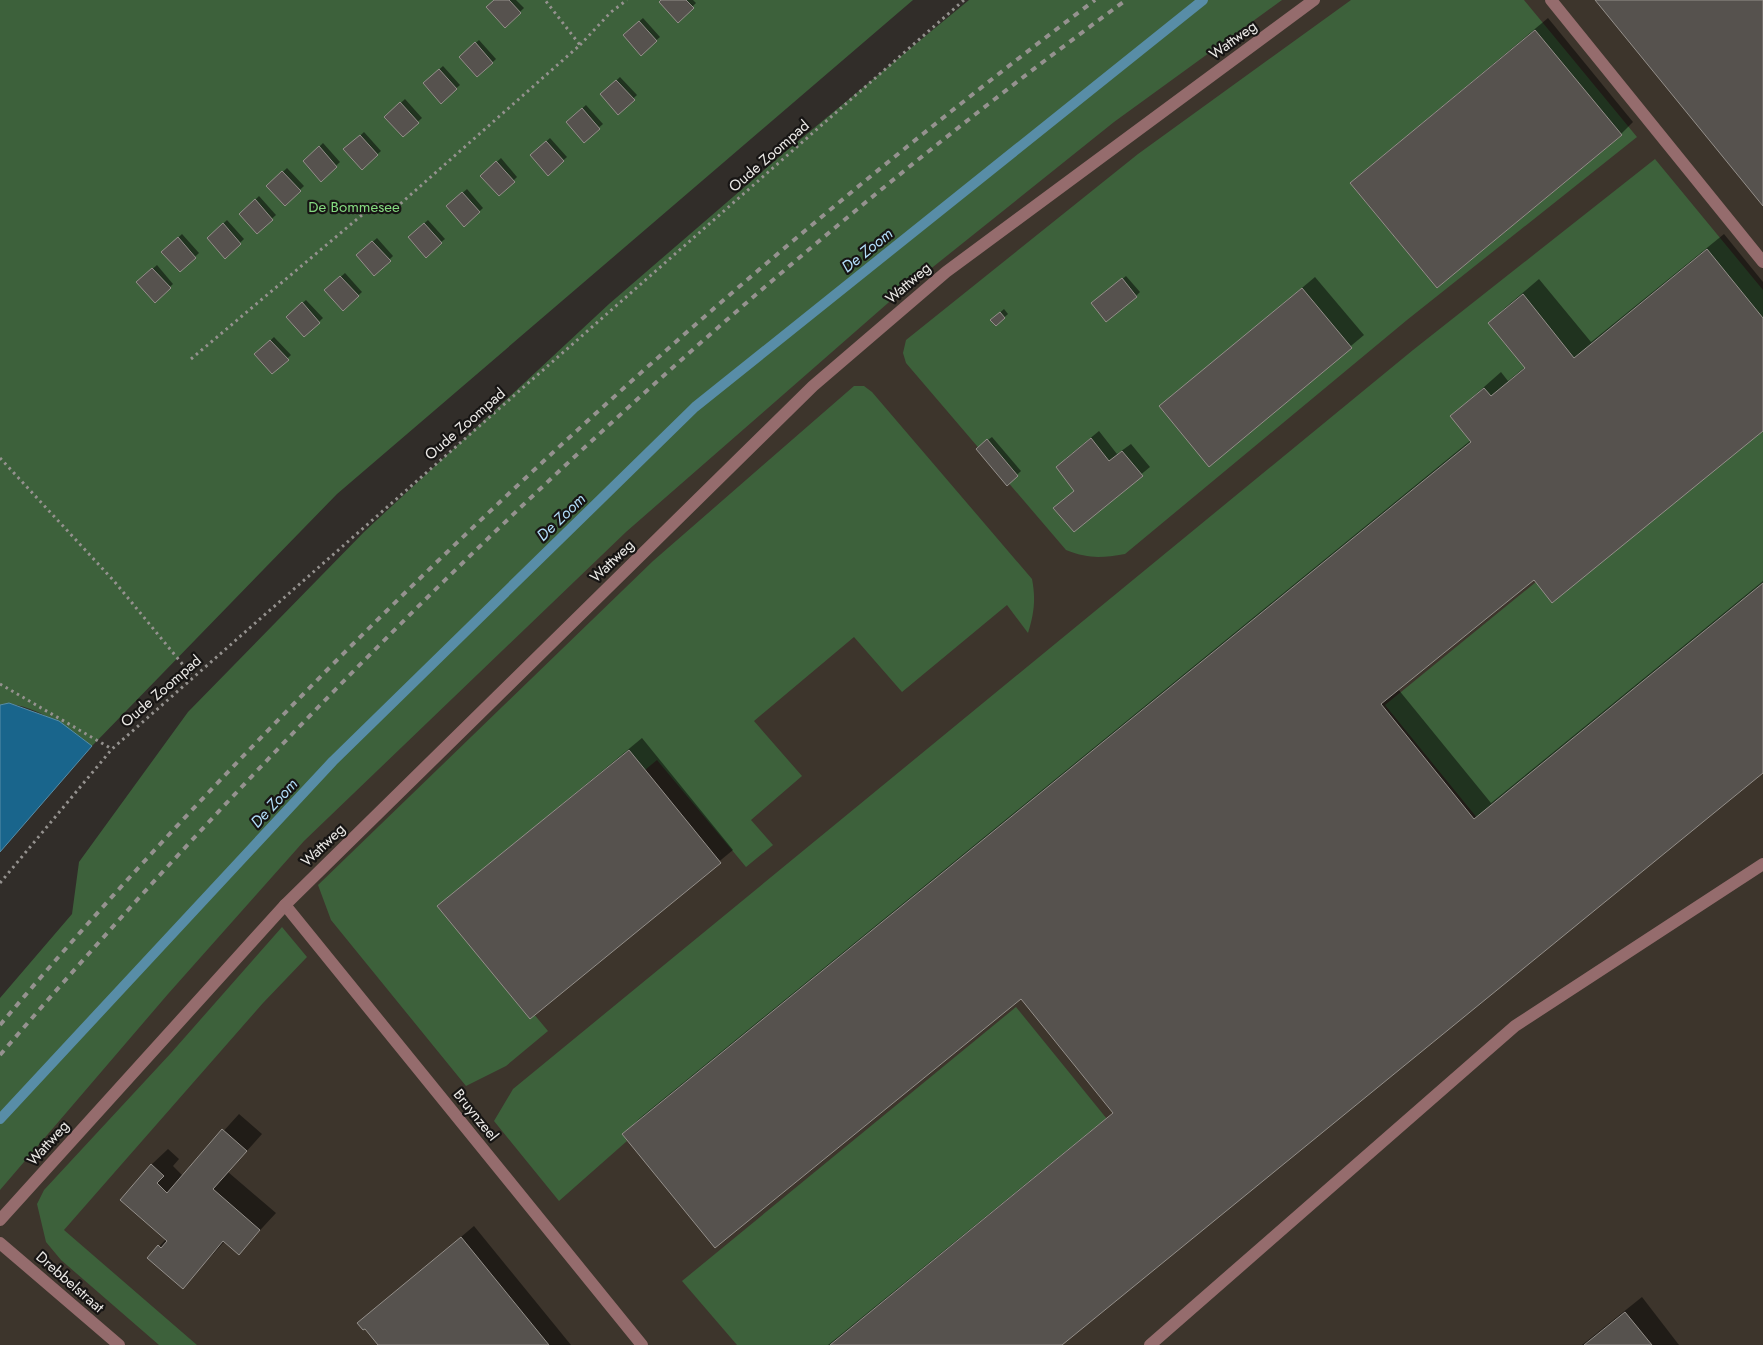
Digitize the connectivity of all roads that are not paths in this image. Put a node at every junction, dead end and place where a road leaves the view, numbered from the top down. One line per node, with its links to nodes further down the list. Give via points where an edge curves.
1 (1314, 0): 5 (street, Wattweg, via 946,272 813,386)
2 (1551, 0): 3 (street)
3 (1763, 262)
4 (1763, 864): 10 (street, via 1515,1026)
5 (285, 905): 6 (street, Wattweg); 9 (street, Bruynzeel)
6 (0, 1220)
7 (0, 1243): 8 (street, Drebbelstraat)
8 (119, 1345)
9 (642, 1345)
10 (1150, 1345)

